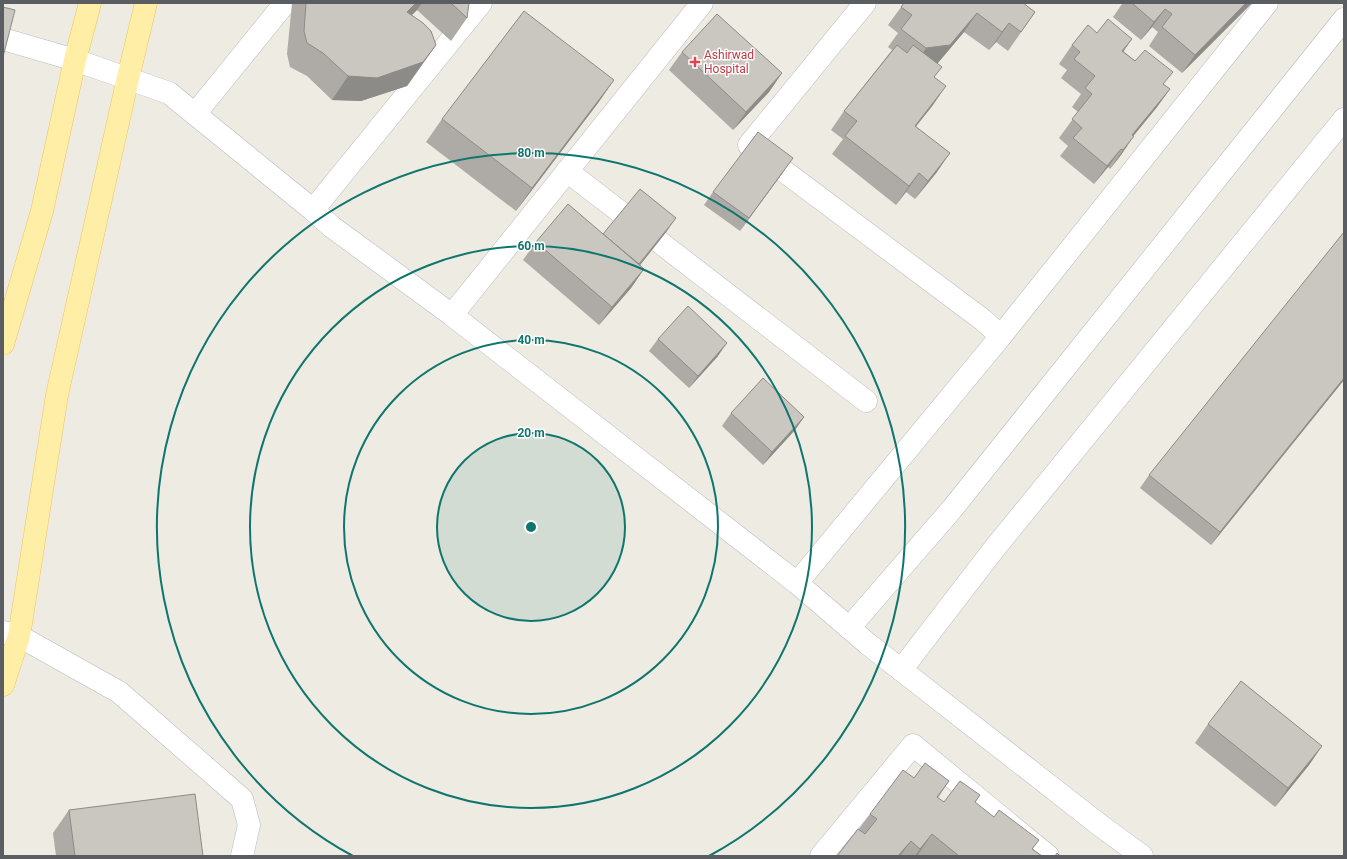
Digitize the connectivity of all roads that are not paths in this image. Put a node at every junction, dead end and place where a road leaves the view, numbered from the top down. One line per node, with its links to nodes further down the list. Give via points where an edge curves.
1 (90, 3): 10 (main road)
2 (146, 3): 11 (main road)
3 (285, 3): 12 (street)
4 (481, 3): 15 (street)
5 (702, 3): 14 (street)
6 (865, 3): 17 (street, via 749,145)
7 (1267, 3): 17 (street)
8 (1344, 19): 21 (street, via 952,509)
9 (3, 39): 10 (street)
10 (75, 60): 11 (street); 18 (main road, via 42,211)
11 (128, 78): 12 (street, via 170,93); 22 (main road, via 57,395)
12 (195, 114): 15 (street)
13 (1344, 119): 23 (street, via 999,542)
14 (567, 171): 16 (street); 19 (street)
15 (313, 210): 16 (street, via 332,227)
16 (452, 314): 20 (street)
17 (1002, 336): 20 (street)
18 (3, 344)
19 (866, 401)
20 (797, 583): 21 (street)
21 (849, 628): 23 (street)
22 (11, 634): 24 (main road); 25 (street, via 119,692 242,799 249,825)
23 (901, 670): 28 (street)
24 (3, 685)
25 (242, 856)
26 (821, 856): 27 (street, via 913,745)
27 (1048, 856)
28 (1142, 856)

